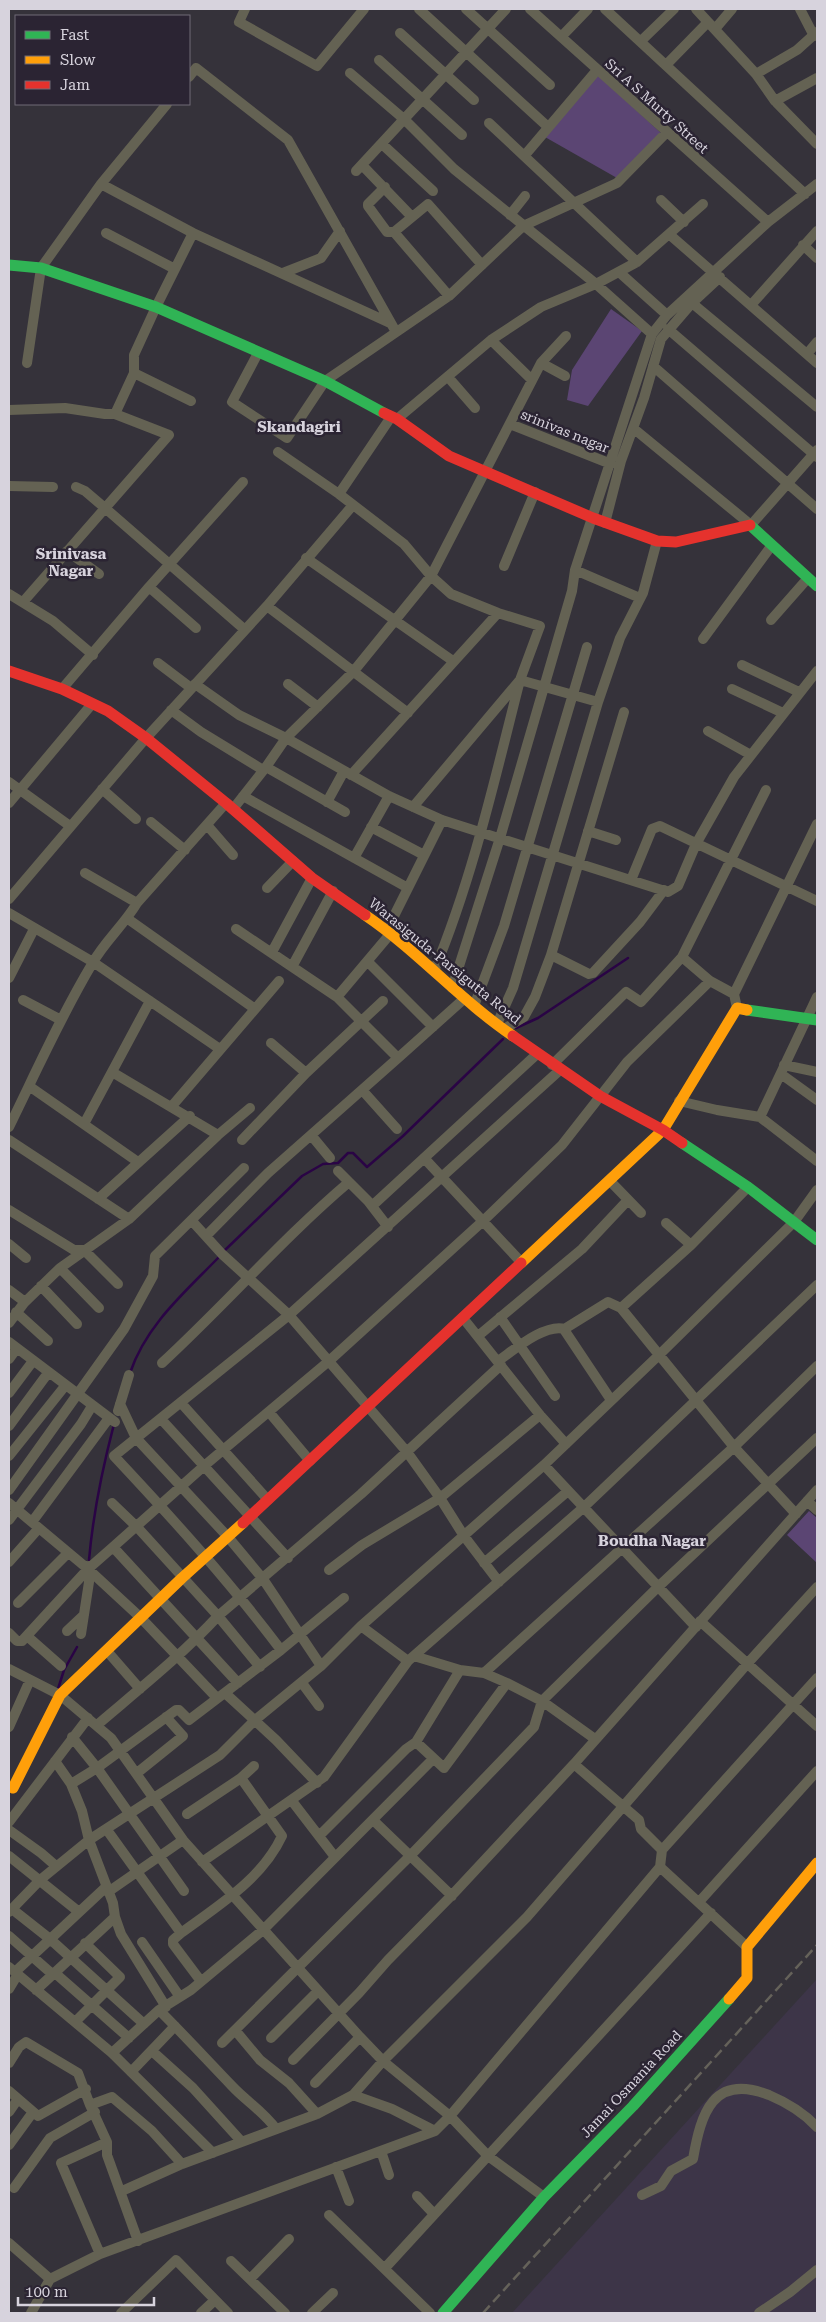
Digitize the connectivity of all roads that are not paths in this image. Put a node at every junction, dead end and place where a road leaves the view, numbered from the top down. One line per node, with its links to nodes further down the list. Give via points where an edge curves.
1 (245, 9): 2 (street, via 239,22 317,66)
2 (364, 9)
3 (419, 9): 19 (street)
4 (466, 9): 14 (street)
5 (530, 9): 17 (street, Sri A S Murty Street)
6 (588, 9): 17 (street)
7 (607, 9): 18 (street)
8 (674, 9): 18 (street)
9 (696, 9): 13 (street)
10 (732, 9): 13 (street)
11 (800, 9): 16 (street)
12 (501, 10): 14 (street)
13 (711, 25): 21 (street); 25 (street)
14 (488, 28): 19 (street); 28 (street)
15 (400, 33): 24 (street)
16 (816, 34): 25 (street, via 797,50)
17 (561, 37): 22 (street, Sri A S Murty Street)
18 (641, 41): 21 (street)
19 (466, 52): 24 (street); 35 (street)
20 (380, 60): 29 (street)
21 (666, 65): 47 (street)
22 (598, 70): 35 (street); 37 (street, Sri A S Murty Street)
23 (350, 73): 33 (street)
24 (445, 74): 29 (street); 30 (street)
25 (756, 74): 31 (street)
26 (190, 77): 58 (street, via 196,68 288,140)
27 (817, 78): 31 (street)
28 (550, 85)
29 (424, 99): 33 (street); 38 (street)
30 (474, 100)
31 (776, 101): 39 (street)
32 (166, 105): 43 (street)
33 (404, 120): 40 (street); 52 (street, via 454,169)
34 (489, 124): 42 (street)
35 (548, 127): 42 (street)
36 (817, 128): 39 (street)
37 (666, 133): 50 (street, via 617,183); 55 (street, Sri A S Murty Street)
38 (462, 135)
39 (809, 135): 41 (street)
40 (382, 144): 45 (street, via 359,168); 46 (street)
41 (817, 144)
42 (525, 155): 50 (street)
43 (101, 184): 61 (street); 68 (street)
44 (817, 184): 47 (street)
45 (385, 188): 53 (street); 60 (street, via 368,206 387,232)
46 (433, 191)
47 (805, 194): 55 (street)
48 (525, 196): 52 (street)
49 (661, 200): 54 (street)
50 (575, 204): 56 (street); 65 (street)
51 (703, 204): 54 (street)
52 (510, 215): 56 (street)
53 (412, 217): 60 (street); 67 (street, via 428,204)
54 (684, 222): 62 (street)
55 (768, 222): 72 (street)
56 (523, 226): 67 (street); 73 (street)
57 (817, 230): 63 (street)
58 (340, 231): 71 (street, via 321,258); 79 (street)
59 (106, 232): 69 (street)
60 (394, 232): 74 (street)
61 (193, 233): 69 (street); 71 (street)
62 (670, 235): 65 (street); 72 (street)
63 (803, 245): 64 (street); 76 (street)
64 (817, 258)
65 (638, 262): 70 (street)
66 (9, 265): 68 (street)
67 (482, 266): 74 (street)
68 (41, 268): 77 (street); 88 (street)
69 (175, 269): 77 (street)
70 (619, 272): 73 (street); 78 (street)
71 (283, 273): 79 (street)
72 (717, 274): 75 (street); 76 (street); 78 (street)
73 (596, 284): 82 (street); 84 (street, via 541,307)
74 (449, 296): 81 (street)
75 (692, 303): 80 (street); 99 (street)
76 (751, 305): 87 (street)
77 (156, 307): 86 (street); 92 (street, via 134,355)
78 (667, 316): 82 (street)
79 (390, 323): 81 (street)
80 (668, 329): 91 (street); 106 (street)
81 (396, 332): 96 (street)
82 (652, 334): 107 (street)
83 (566, 336): 89 (street)
84 (491, 340): 94 (street); 95 (street)
85 (817, 342): 87 (street)
86 (258, 353): 96 (street); 96 (street, via 232,402 287,438)
87 (807, 354): 90 (street)
88 (27, 363)
89 (541, 363): 93 (street); 95 (street)
90 (817, 363)
91 (652, 366): 104 (street); 110 (street)
92 (134, 373): 97 (street); 101 (street)
93 (565, 376)
94 (448, 377): 98 (street); 102 (street)
95 (532, 380): 103 (street)
96 (325, 381): 102 (street)
97 (191, 401)
98 (475, 408)
99 (817, 408)
100 (9, 410): 101 (street, via 65,408)
101 (115, 414): 117 (street, via 170,435)
102 (394, 418): 108 (street, via 449,456); 115 (street)
103 (510, 424): 107 (street, srinivas nagar); 108 (street)
104 (632, 428): 120 (street); 121 (street)
105 (278, 452): 115 (street)
106 (816, 454): 110 (street)
107 (611, 464): 119 (street)
108 (484, 472): 114 (street); 130 (street)
109 (243, 482): 126 (street)
110 (788, 484): 118 (street); 121 (street)
111 (9, 486): 112 (street)
112 (54, 487)
113 (76, 487): 117 (street)
114 (535, 492): 119 (street); 127 (street)
115 (339, 494): 116 (street)
116 (353, 505): 125 (street); 130 (street, via 404,544)
117 (105, 508): 124 (street); 126 (street)
118 (817, 509)
119 (592, 518): 120 (street); 128 (street)
120 (605, 523): 122 (street)
121 (751, 525): 122 (street, via 676,542); 123 (street)
122 (657, 542): 135 (street)
123 (772, 545): 131 (street); 143 (street)
124 (67, 551): 129 (street); 136 (street)
125 (306, 558): 137 (street); 139 (street)
126 (169, 565): 133 (street); 142 (street)
127 (504, 566)
128 (575, 570): 135 (street); 155 (street)
129 (100, 574)
130 (431, 576): 138 (street, via 451,594); 139 (street)
131 (808, 578): 132 (street); 140 (street)
132 (817, 586)
133 (149, 587): 141 (street); 145 (street)
134 (9, 594): 136 (street)
135 (640, 598): 160 (street, via 620,638)
136 (23, 602): 145 (street, via 53,621)
137 (267, 606): 142 (street); 151 (street)
138 (498, 612): 146 (street); 152 (street, via 540,626)
139 (396, 620): 146 (street); 151 (street)
140 (771, 620)
141 (196, 628)
142 (244, 629): 154 (street)
143 (703, 639)
144 (586, 647): 159 (street)
145 (92, 655): 157 (street)
146 (453, 661): 165 (street)
147 (158, 663): 154 (street)
148 (742, 665): 158 (street)
149 (9, 671): 157 (street, Warasiguda-Parsigutta Road)
150 (817, 671): 158 (street)
151 (353, 672): 162 (street); 165 (street)
152 (520, 680): 155 (street); 182 (street); 192 (street)
153 (288, 684): 162 (street)
154 (193, 686): 163 (street); 169 (street, via 239,715)
155 (544, 687): 159 (street); 193 (street)
156 (732, 688): 166 (street)
157 (62, 689): 161 (street, Warasiguda-Parsigutta Road)
158 (799, 692): 166 (street)
159 (571, 695): 160 (street); 196 (street)
160 (598, 702): 198 (street)
161 (92, 704): 168 (street, Warasiguda-Parsigutta Road, via 108,711); 174 (street)
162 (318, 707): 169 (street)
163 (171, 710): 168 (street); 171 (street)
164 (624, 712): 191 (street)
165 (408, 713): 172 (street)
166 (783, 713): 170 (street)
167 (708, 731): 170 (street)
168 (146, 738): 175 (street); 181 (street, Warasiguda-Parsigutta Road)
169 (286, 738): 171 (street); 172 (street)
170 (751, 755): 195 (street, via 734,777)
171 (265, 769): 177 (street); 179 (street)
172 (348, 773): 178 (street); 179 (street)
173 (9, 782): 174 (street)
174 (19, 789): 180 (street); 188 (street)
175 (102, 789): 184 (street); 188 (street)
176 (766, 790): 204 (street)
177 (243, 796): 181 (street); 201 (street)
178 (389, 796): 182 (street); 190 (street)
179 (327, 802): 183 (street)
180 (9, 803)
181 (230, 806): 189 (street); 202 (street, Warasiguda-Parsigutta Road)
182 (413, 807): 185 (street)
183 (345, 812)
184 (136, 819)
185 (442, 820): 192 (street); 200 (street)
186 (151, 822): 197 (street)
187 (817, 824): 208 (street)
188 (70, 826): 213 (street)
189 (204, 827): 197 (street); 199 (street)
190 (371, 827): 200 (street); 201 (street)
191 (588, 831): 194 (street); 203 (street)
192 (482, 833): 193 (street); 228 (street)
193 (500, 838): 196 (street); 232 (street)
194 (616, 840)
195 (696, 844): 204 (street); 207 (street, via 660,826 654,827); 211 (street, via 678,886 668,892)
196 (526, 846): 198 (street); 240 (street, via 504,926)
197 (185, 850): 215 (street)
198 (553, 854): 203 (street); 246 (street)
199 (233, 855)
200 (424, 855): 210 (street)
201 (354, 858): 210 (street)
202 (292, 860): 206 (street, Warasiguda-Parsigutta Road); 209 (street)
203 (578, 861): 207 (street); 222 (street)
204 (731, 861): 208 (street); 223 (street)
205 (85, 872): 215 (street)
206 (312, 878): 212 (street, Warasiguda-Parsigutta Road); 221 (street)
207 (631, 880): 211 (street)
208 (787, 887): 214 (street); 233 (street)
209 (267, 888)
210 (408, 888): 220 (street)
211 (664, 890): 222 (street, via 640,922 593,973)
212 (333, 891): 220 (street, Warasiguda-Parsigutta Road); 227 (street)
213 (9, 899)
214 (817, 901)
215 (137, 903): 217 (street)
216 (9, 913): 218 (street)
217 (128, 919): 225 (street); 242 (street)
218 (34, 929): 224 (street); 225 (street)
219 (236, 929): 221 (street)
220 (389, 931): 226 (street); 228 (street, Warasiguda-Parsigutta Road)
221 (272, 952): 227 (street)
222 (551, 956): 246 (street, via 524,1017)
223 (682, 957): 230 (street); 252 (street, via 641,1002 626,992)
224 (12, 962): 229 (street)
225 (93, 962): 239 (street); 243 (street)
226 (368, 962): 234 (street); 247 (street)
227 (293, 965): 234 (street)
228 (434, 971): 232 (street, Warasiguda-Parsigutta Road)
229 (9, 978)
230 (710, 980): 233 (street); 259 (street, via 627,1062)
231 (279, 981): 242 (street)
232 (452, 988): 236 (street, Warasiguda-Parsigutta Road)
233 (734, 994): 241 (street)
234 (337, 997): 245 (street)
235 (817, 997): 244 (street)
236 (464, 998): 240 (street, Warasiguda-Parsigutta Road); 247 (street)
237 (23, 1000): 243 (street)
238 (383, 1000): 245 (street)
239 (150, 1001): 249 (street); 254 (street)
240 (474, 1006): 246 (street, Warasiguda-Parsigutta Road)
241 (737, 1008): 244 (street); 261 (street)
242 (255, 1009): 249 (street)
243 (61, 1020): 257 (street)
244 (812, 1020): 253 (street)
245 (360, 1021): 251 (street); 256 (street)
246 (501, 1026): 250 (street, Warasiguda-Parsigutta Road)
247 (433, 1027): 251 (street)
248 (271, 1043): 256 (street)
249 (220, 1049): 262 (street)
250 (537, 1054): 252 (street, Warasiguda-Parsigutta Road); 275 (street)
251 (398, 1058): 258 (street)
252 (556, 1067): 259 (street, Warasiguda-Parsigutta Road); 280 (street)
253 (782, 1070): 255 (street); 260 (street); 265 (street)
254 (112, 1072): 262 (street); 266 (street)
255 (817, 1072)
256 (306, 1073): 273 (street)
257 (29, 1086): 266 (street); 267 (street)
258 (362, 1091): 268 (street); 271 (street)
259 (600, 1096): 269 (street, Warasiguda-Parsigutta Road); 292 (street, via 562,1146)
260 (817, 1100)
261 (679, 1101): 265 (street); 269 (street)
262 (172, 1106): 264 (street)
263 (250, 1108): 270 (street)
264 (190, 1116): 270 (street); 277 (street)
265 (760, 1118): 276 (street)
266 (84, 1124): 277 (street)
267 (9, 1127)
268 (397, 1129)
269 (663, 1130): 281 (street); 283 (street, Warasiguda-Parsigutta Road)
270 (218, 1135): 290 (street)
271 (311, 1135): 274 (street); 296 (street)
272 (9, 1140): 285 (street)
273 (242, 1140)
274 (330, 1158)
275 (424, 1158): 280 (street); 287 (street)
276 (817, 1161)
277 (138, 1162): 285 (street)
278 (244, 1168): 291 (street)
279 (338, 1171): 282 (street)
280 (442, 1178): 292 (street); 295 (street)
281 (610, 1181): 286 (street); 302 (street)
282 (349, 1182): 287 (street); 304 (street, via 273,1250)
283 (748, 1187): 293 (street, Warasiguda-Parsigutta Road); 299 (street)
284 (817, 1190): 293 (street)
285 (98, 1199): 290 (street)
286 (628, 1200): 289 (street); 314 (street, via 582,1249)
287 (372, 1206): 295 (street)
288 (10, 1212): 300 (street, via 74,1250)
289 (641, 1213)
290 (129, 1220): 300 (street)
291 (192, 1221): 296 (street); 334 (street, via 155,1256 153,1276 124,1329)
292 (483, 1221): 302 (street); 326 (street)
293 (794, 1222): 297 (street, Warasiguda-Parsigutta Road); 323 (street)
294 (666, 1223): 299 (street)
295 (388, 1227): 313 (street)
296 (206, 1236): 304 (street)
297 (817, 1240)
298 (9, 1244): 301 (street)
299 (690, 1245): 311 (street)
300 (84, 1250): 303 (street); 305 (street)
301 (26, 1258)
302 (521, 1262): 315 (street)
303 (60, 1268): 306 (street); 310 (street)
304 (249, 1278): 313 (street); 327 (street)
305 (118, 1284)
306 (41, 1286): 309 (street); 317 (street)
307 (817, 1286): 337 (street)
308 (9, 1290): 309 (street)
309 (25, 1302): 312 (street)
310 (99, 1308)
311 (621, 1308): 318 (street, via 608,1302); 323 (street)
312 (16, 1312): 316 (street); 320 (street)
313 (290, 1315): 326 (street); 339 (street)
314 (500, 1317): 319 (street); 322 (street)
315 (463, 1318): 319 (street); 341 (street)
316 (9, 1323)
317 (77, 1324)
318 (565, 1329): 322 (street, via 547,1330); 336 (street)
319 (478, 1336): 328 (street)
320 (48, 1341)
321 (13, 1345): 324 (street); 325 (street)
322 (521, 1346): 328 (street); 335 (street)
323 (658, 1356): 336 (street); 337 (street)
324 (9, 1359)
325 (33, 1361): 330 (street); 333 (street)
326 (329, 1361): 341 (street); 342 (street)
327 (162, 1363)
328 (500, 1363): 343 (street); 352 (street)
329 (817, 1366): 350 (street)
330 (48, 1373): 332 (street); 346 (street)
331 (129, 1375): 338 (street)
332 (65, 1386): 334 (street); 353 (street)
333 (9, 1393)
334 (78, 1395): 340 (street); 359 (street)
335 (555, 1396)
336 (611, 1400): 349 (street)
337 (697, 1402): 350 (street); 368 (street)
338 (120, 1404): 344 (street); 347 (street)
339 (182, 1404): 345 (street); 351 (street)
340 (92, 1406): 344 (street); 366 (street, via 81,1424)
341 (369, 1408): 352 (street); 354 (street)
342 (269, 1412): 351 (street); 354 (street)
343 (540, 1415): 349 (street); 362 (street)
344 (114, 1419): 373 (street)
345 (161, 1419): 347 (street); 356 (street)
346 (9, 1426)
347 (136, 1438): 358 (street); 367 (street, via 114,1456)
348 (817, 1438): 357 (street)
349 (566, 1444): 355 (street)
350 (734, 1447): 357 (street); 378 (street)
351 (222, 1451): 356 (street); 363 (street)
352 (407, 1452): 362 (street); 381 (street)
353 (9, 1456)
354 (310, 1461): 363 (street)
355 (544, 1465): 361 (street); 375 (street)
356 (204, 1466): 358 (street); 371 (street)
357 (768, 1486): 370 (street); 390 (street)
358 (181, 1487): 367 (street); 376 (street)
359 (9, 1490)
360 (817, 1490): 364 (street)
361 (568, 1491): 368 (street); 383 (street)
362 (440, 1498): 375 (street); 385 (street, via 362,1545)
363 (268, 1500): 371 (street)
364 (807, 1501): 369 (street); 370 (street)
365 (112, 1503): 374 (street)
366 (12, 1506): 372 (street); 373 (street)
367 (160, 1506): 374 (street); 380 (street)
368 (584, 1507): 378 (street); 388 (street)
369 (817, 1510)
370 (796, 1514): 398 (street)
371 (249, 1516): 376 (street); 381 (street)
372 (9, 1520)
373 (36, 1525): 379 (street); 382 (street)
374 (137, 1527): 377 (street); 386 (street)
375 (464, 1536): 383 (street); 399 (street)
376 (228, 1537): 380 (street); 387 (street)
377 (113, 1547): 384 (street); 392 (street)
378 (623, 1548): 390 (street); 416 (street)
379 (68, 1553): 384 (street); 394 (street)
380 (207, 1557): 386 (street); 391 (street)
381 (288, 1558): 387 (street)
382 (9, 1562)
383 (484, 1563): 388 (street)
384 (89, 1565): 395 (street); 397 (street); 404 (street)
385 (329, 1570)
386 (182, 1578): 392 (street); 396 (street)
387 (263, 1579): 391 (street); 403 (street)
388 (499, 1582): 409 (street)
389 (817, 1587): 410 (street)
390 (658, 1588): 398 (street); 425 (street)
391 (240, 1596): 396 (street); 406 (street)
392 (162, 1598): 397 (street); 405 (street)
393 (344, 1598): 403 (street)
394 (18, 1603)
395 (84, 1616): 400 (street); 402 (street)
396 (218, 1616): 405 (street); 413 (street)
397 (141, 1618): 407 (street); 408 (street)
398 (698, 1624): 410 (street); 436 (street)
399 (362, 1626): 409 (street); 412 (street)
400 (67, 1631)
401 (9, 1633): 404 (street, via 20,1642)
402 (81, 1634)
403 (301, 1635): 406 (street); 412 (street)
404 (27, 1636): 411 (street)
405 (198, 1638): 408 (street); 419 (street)
406 (281, 1650): 413 (street)
407 (107, 1651): 422 (street); 423 (street)
408 (178, 1656): 422 (street); 424 (street)
409 (411, 1658): 415 (street); 448 (street)
410 (747, 1664): 426 (street); 453 (street)
411 (61, 1666)
412 (321, 1666): 420 (street)
413 (260, 1667): 419 (street)
414 (9, 1669): 418 (street)
415 (460, 1670): 416 (street); 437 (street)
416 (484, 1673): 421 (street)
417 (817, 1678): 426 (street)
418 (30, 1680): 423 (street); 428 (street)
419 (238, 1683): 424 (street)
420 (302, 1683): 427 (street); 431 (street)
421 (507, 1683): 425 (street); 439 (street, via 444,1768)
422 (140, 1688): 432 (street)
423 (60, 1695): 430 (street); 449 (street)
424 (221, 1696): 429 (street, via 189,1720 178,1709); 431 (street)
425 (542, 1701): 436 (street); 468 (street, via 534,1727)
426 (793, 1705): 433 (street); 464 (street)
427 (319, 1706)
428 (13, 1708): 434 (street)
429 (166, 1717): 438 (street); 445 (street, via 183,1736)
430 (88, 1718): 432 (street); 435 (street)
431 (254, 1721): 448 (street); 451 (street, via 220,1755)
432 (97, 1726): 438 (street)
433 (817, 1726)
434 (9, 1727)
435 (72, 1737): 440 (street); 443 (street)
436 (595, 1740): 441 (street)
437 (416, 1742): 439 (street); 461 (street)
438 (120, 1750): 443 (street); 445 (street)
439 (433, 1759): 458 (street)
440 (55, 1761): 447 (street); 450 (street)
441 (574, 1764): 453 (street); 478 (street)
442 (254, 1766): 446 (street)
443 (98, 1768): 447 (street); 455 (street)
444 (817, 1771): 479 (street)
445 (137, 1773): 451 (street)
446 (241, 1778): 454 (street); 456 (street)
447 (71, 1784): 462 (street, via 82,1810)
448 (317, 1784): 452 (street)
449 (11, 1787): 450 (street)
450 (29, 1797): 457 (street)
451 (154, 1799): 455 (street); 463 (street)
452 (292, 1801): 456 (street); 461 (street)
453 (623, 1806): 464 (street, via 639,1820 641,1830); 516 (street, via 527,1917)
454 (187, 1814)
455 (129, 1815): 460 (street); 466 (street)
456 (268, 1817): 469 (street); 477 (street, via 282,1836 278,1846 258,1873)
457 (10, 1819)
458 (372, 1820): 467 (street); 468 (street)
459 (9, 1830): 471 (street)
460 (107, 1830): 462 (street); 473 (street)
461 (319, 1836): 467 (street)
462 (89, 1840): 471 (street); 475 (street)
463 (183, 1840): 466 (street); 469 (street)
464 (662, 1850): 472 (street)
465 (9, 1856): 474 (street)
466 (160, 1856): 473 (street); 476 (street)
467 (335, 1857): 484 (street)
468 (409, 1857): 478 (street); 493 (street)
469 (202, 1862): 477 (street)
470 (817, 1863): 490 (street)
471 (56, 1866): 474 (street)
472 (660, 1867): 479 (street); 528 (street)
473 (138, 1872): 475 (street); 485 (street)
474 (40, 1880): 480 (street); 481 (street)
475 (107, 1890): 481 (street); 483 (street)
476 (184, 1891)
477 (233, 1895): 484 (street); 485 (street)
478 (452, 1896): 504 (street)
479 (699, 1902): 482 (street)
480 (10, 1910): 487 (street)
481 (79, 1912): 487 (street)
482 (711, 1913): 490 (street); 537 (street)
483 (115, 1917): 489 (street); 503 (street)
484 (263, 1930): 493 (street); 496 (street)
485 (181, 1933): 496 (street, via 173,1944)
486 (9, 1936): 491 (street)
487 (50, 1939): 491 (street); 492 (street)
488 (142, 1942): 501 (street)
489 (85, 1943): 492 (street); 499 (street, via 120,1977)
490 (747, 1947): 545 (street, Jamai Osmania Road, via 748,1978 633,2106)
491 (32, 1955): 494 (street); 495 (street)
492 (71, 1958): 495 (street); 499 (street)
493 (298, 1969): 500 (street); 508 (street)
494 (14, 1971): 497 (street); 498 (street)
495 (55, 1973): 498 (street); 502 (street)
496 (200, 1980): 501 (street)
497 (9, 1989)
498 (36, 1990): 505 (street)
499 (107, 1990): 502 (street); 506 (street)
500 (318, 1990): 504 (street); 511 (street)
501 (180, 1997): 503 (street)
502 (91, 2005): 505 (street); 510 (street)
503 (162, 2008): 506 (street); 507 (street)
504 (338, 2014): 509 (street); 515 (street)
505 (75, 2022): 514 (street)
506 (144, 2024): 510 (street)
507 (175, 2026): 513 (street); 530 (street)
508 (235, 2030): 512 (street); 527 (street, via 260,2060 289,2083)
509 (360, 2037): 516 (street); 519 (street)
510 (129, 2038): 514 (street)
511 (271, 2038)
512 (222, 2043)
513 (152, 2051): 518 (street); 532 (street, via 193,2088)
514 (112, 2053): 518 (street)
515 (294, 2060)
516 (383, 2061): 522 (street); 528 (street)
517 (9, 2063): 520 (street, via 26,2042 78,2073)
518 (131, 2072): 536 (street)
519 (315, 2082)
520 (86, 2089): 524 (street); 526 (street, via 38,2116)
521 (9, 2091): 523 (street)
522 (353, 2095): 527 (street); 531 (street, via 392,2108)
523 (18, 2099): 525 (street); 526 (street)
524 (92, 2109): 533 (street); 538 (street, via 112,2097 152,2131); 541 (street, via 50,2138)
525 (9, 2112)
526 (33, 2112): 534 (street)
527 (317, 2114): 530 (street)
528 (450, 2116): 531 (street); 537 (street)
529 (817, 2127): 544 (street, via 803,2113 783,2101 760,2092 730,2089 717,2096 708,2109 698,2131 692,2160 671,2171 661,2186)
530 (276, 2129): 532 (street)
531 (435, 2131): 535 (street)
532 (241, 2141): 536 (street)
533 (107, 2142): 542 (street, via 107,2156); 552 (street, via 61,2163)
534 (9, 2145)
535 (381, 2150): 539 (street); 540 (street)
536 (213, 2153): 538 (street)
537 (488, 2156): 545 (street); 547 (street)
538 (182, 2164): 542 (street)
539 (336, 2167): 546 (street); 550 (street)
540 (389, 2175)
541 (14, 2188)
542 (122, 2192): 550 (street)
543 (417, 2196): 547 (street)
544 (642, 2196)
545 (544, 2197): 567 (street, Jamai Osmania Road)
546 (349, 2201)
547 (434, 2214): 554 (street)
548 (329, 2215): 554 (street)
549 (289, 2239): 557 (street)
550 (138, 2241): 552 (street)
551 (9, 2242): 556 (street)
552 (100, 2254): 556 (street)
553 (230, 2261): 557 (street)
554 (385, 2268): 566 (street)
555 (817, 2270): 568 (street)
556 (50, 2279): 560 (street)
557 (250, 2279): 564 (street)
558 (333, 2293): 565 (street)
559 (214, 2300): 561 (street, via 176,2260); 562 (street); 563 (street)
560 (31, 2313)
561 (121, 2313)
562 (201, 2313)
563 (228, 2313)
564 (285, 2313)
565 (312, 2313)
566 (430, 2313)
567 (443, 2313)
568 (759, 2313)

